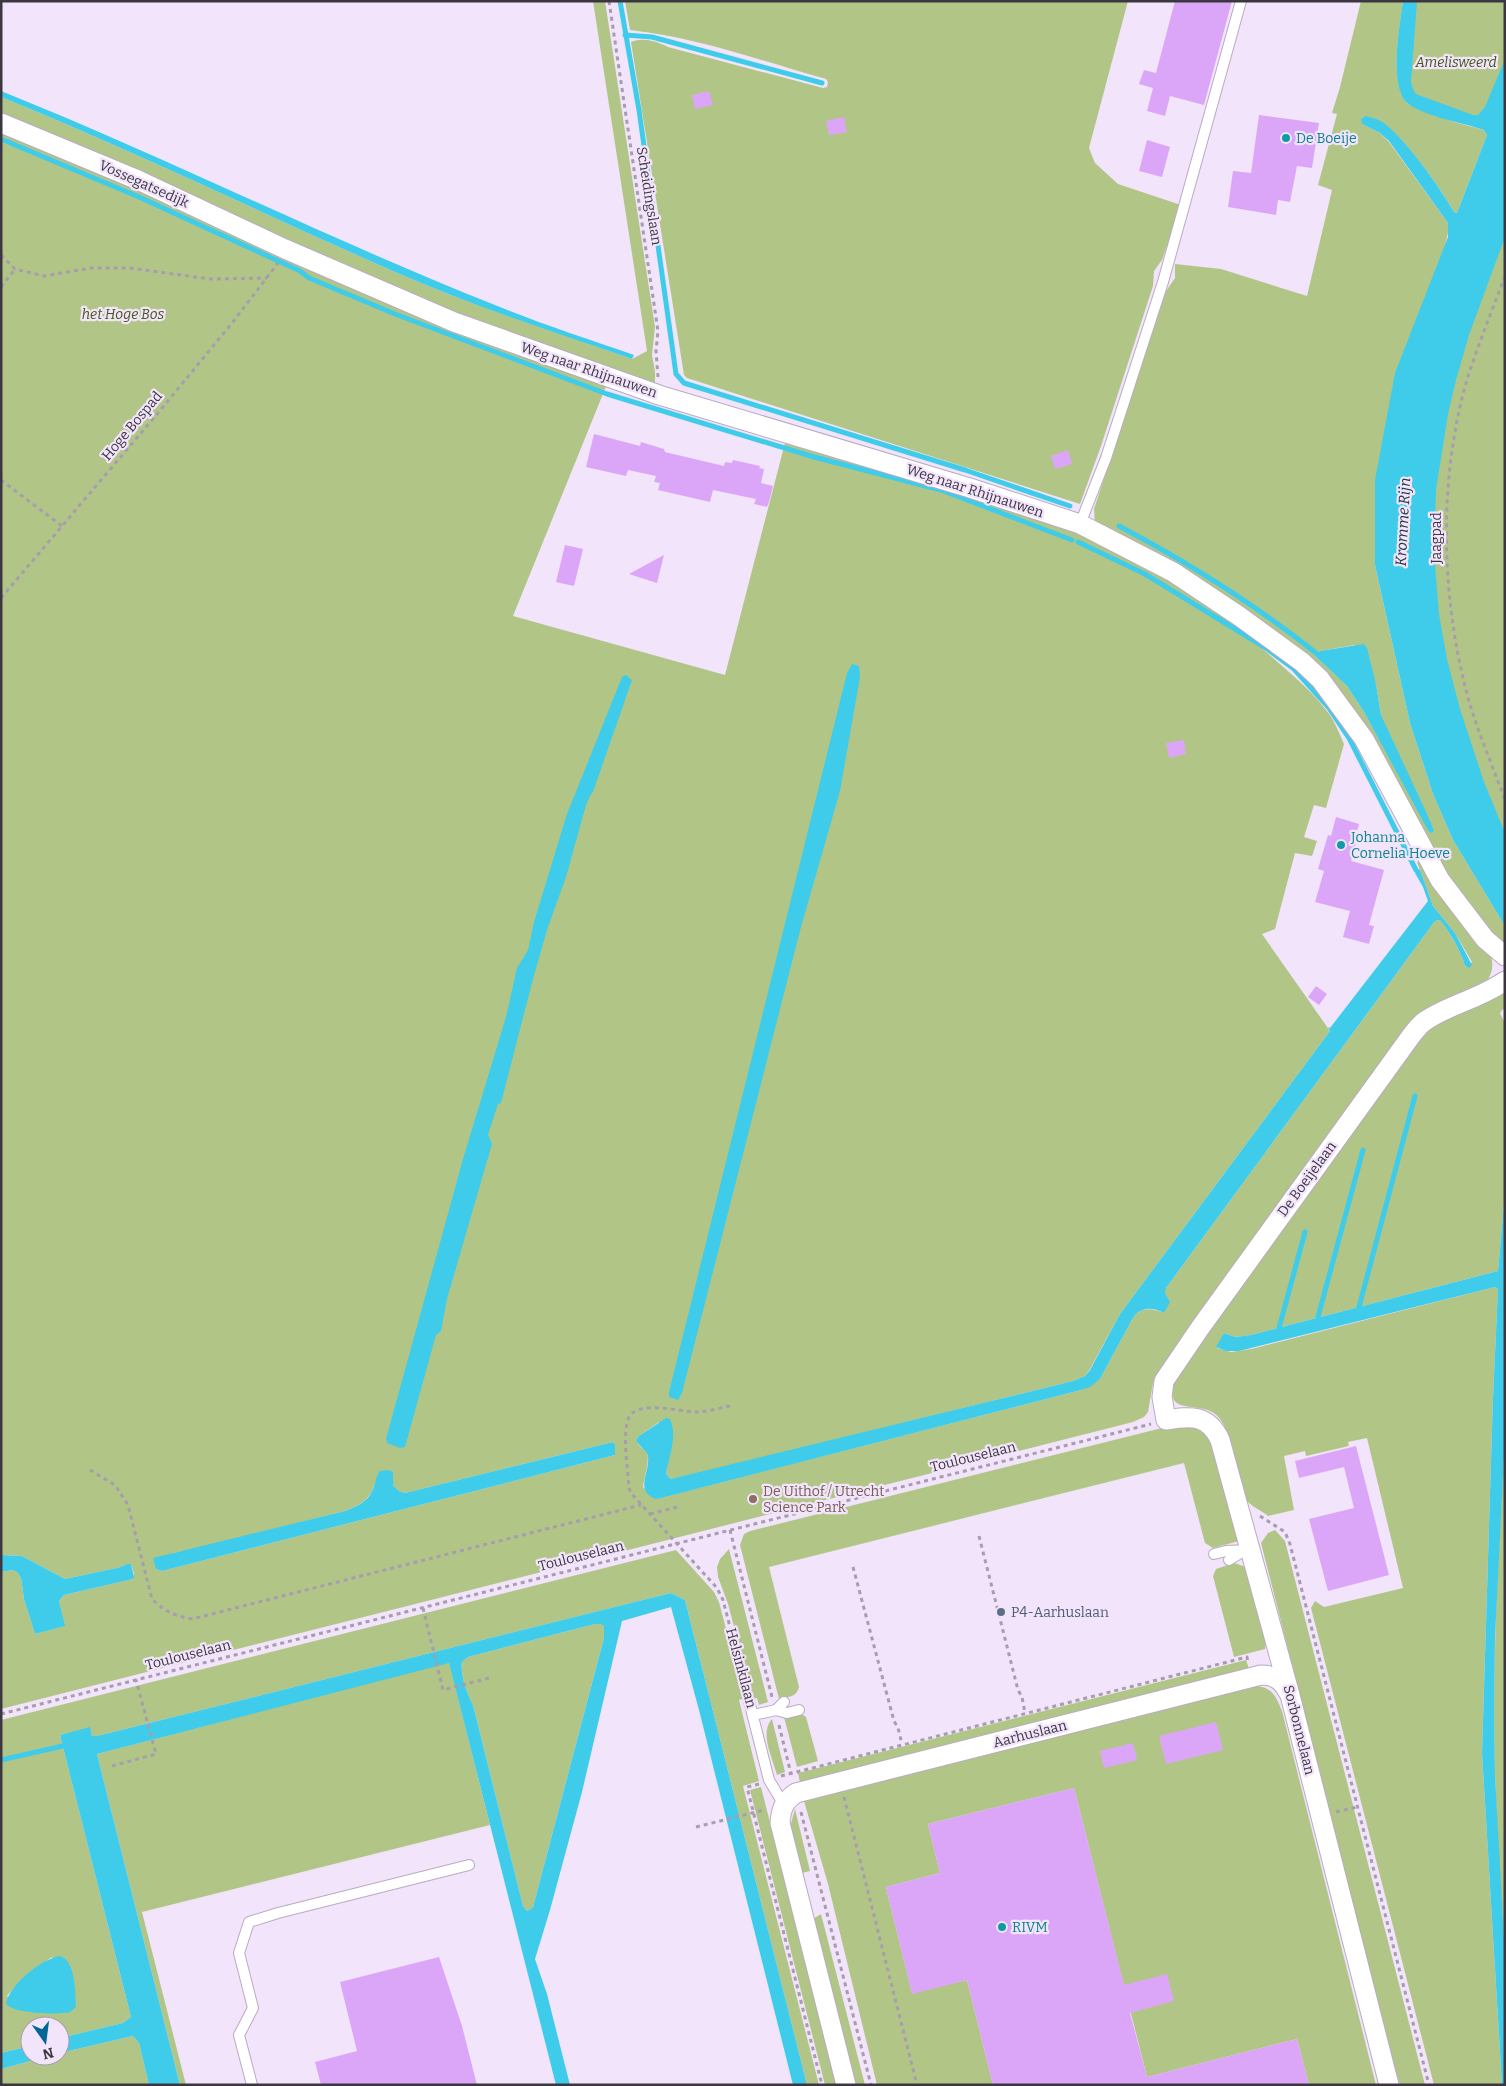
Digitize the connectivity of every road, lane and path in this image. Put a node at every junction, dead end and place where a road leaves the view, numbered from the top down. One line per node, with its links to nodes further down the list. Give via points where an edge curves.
1 (609, 1): 11 (path, Scheidingslaan, via 658,331)
2 (1241, 1): 13 (lane, via 1163,282 1106,458)
3 (1, 123): 4 (street, Vossegatsedijk, via 138,180)
4 (285, 249): 11 (street, Weg naar Rhijnauwen, via 454,322)
5 (1, 255): 7 (path)
6 (276, 266): 9 (path, Hoge Bospad)
7 (15, 269): 9 (path, via 44,276 91,268 130,268 210,279); 10 (path)
8 (1505, 276): 16 (path, Jaagpad, via 1462,404 1448,496 1446,537 1448,590 1458,658 1469,701)
9 (268, 278): 14 (path, Hoge Bospad)
10 (1, 288)
11 (659, 395): 13 (street, Weg naar Rhijnauwen)
12 (1, 480): 14 (path)
13 (1080, 524): 17 (street, Weg naar Rhijnauwen, via 1173,572 1239,616 1320,679 1364,739 1440,880 1485,939)
14 (62, 526): 15 (path, Hoge Bospad)
15 (1, 598)
16 (1505, 800)
17 (1505, 956)
18 (1505, 981): 20 (street, De Boeijelaan, via 1474,999 1431,1017 1411,1036 1164,1381 1162,1397)
19 (730, 1406): 23 (path, Helsinkilaan, via 696,1412 648,1407 630,1415 626,1433 629,1488)
20 (1166, 1420): 22 (street, Sorbonnelaan, via 1197,1418 1216,1430); 27 (path, Toulouselaan)
21 (90, 1470): 23 (path, via 115,1485 128,1505 152,1599 163,1610 192,1619)
22 (1237, 1501): 28 (street, Sorbonnelaan); 57 (path, via 1285,1532 1290,1544)
23 (641, 1505): 25 (path, Helsinkilaan)
24 (681, 1506): 25 (path)
25 (650, 1514): 27 (path, Helsinkilaan)
26 (979, 1536): 41 (path)
27 (676, 1544): 32 (path, Toulouselaan); 37 (path, Helsinkilaan, via 714,1583 720,1594)
28 (1246, 1551): 29 (lane); 30 (lane); 36 (street, Sorbonnelaan)
29 (1214, 1554)
30 (1229, 1560)
31 (853, 1567): 44 (path)
32 (423, 1608): 34 (path, via 443,1690); 35 (path, Toulouselaan)
33 (1252, 1677): 36 (street, Aarhuslaan, via 1269,1675 1276,1678); 41 (path, via 1247,1657); 48 (street, Aarhuslaan, via 796,1793 789,1798)
34 (489, 1678)
35 (136, 1680): 42 (path, Toulouselaan); 45 (path, via 156,1754)
36 (1290, 1695): 56 (street, Sorbonnelaan)
37 (748, 1697): 43 (lane, Helsinkilaan)
38 (784, 1702): 39 (lane)
39 (776, 1710): 40 (lane, via 786,1713); 43 (lane)
40 (799, 1710)
41 (1025, 1713): 44 (path)
42 (1, 1714)
43 (753, 1715): 46 (lane, Helsinkilaan)
44 (902, 1744): 46 (path)
45 (112, 1766)
46 (769, 1780): 48 (lane, Helsinkilaan); 53 (path, via 747,1787)
47 (842, 1791): 55 (path)
48 (782, 1814): 54 (street, Helsinkilaan)
49 (740, 1816): 50 (path)
50 (696, 1827)
51 (469, 1866): 52 (lane, via 250,1922 239,1953 253,2008 239,2035)
52 (252, 2085)
53 (822, 2085)
54 (846, 2085)
55 (917, 2085)
56 (1389, 2085)
57 (1430, 2085)

